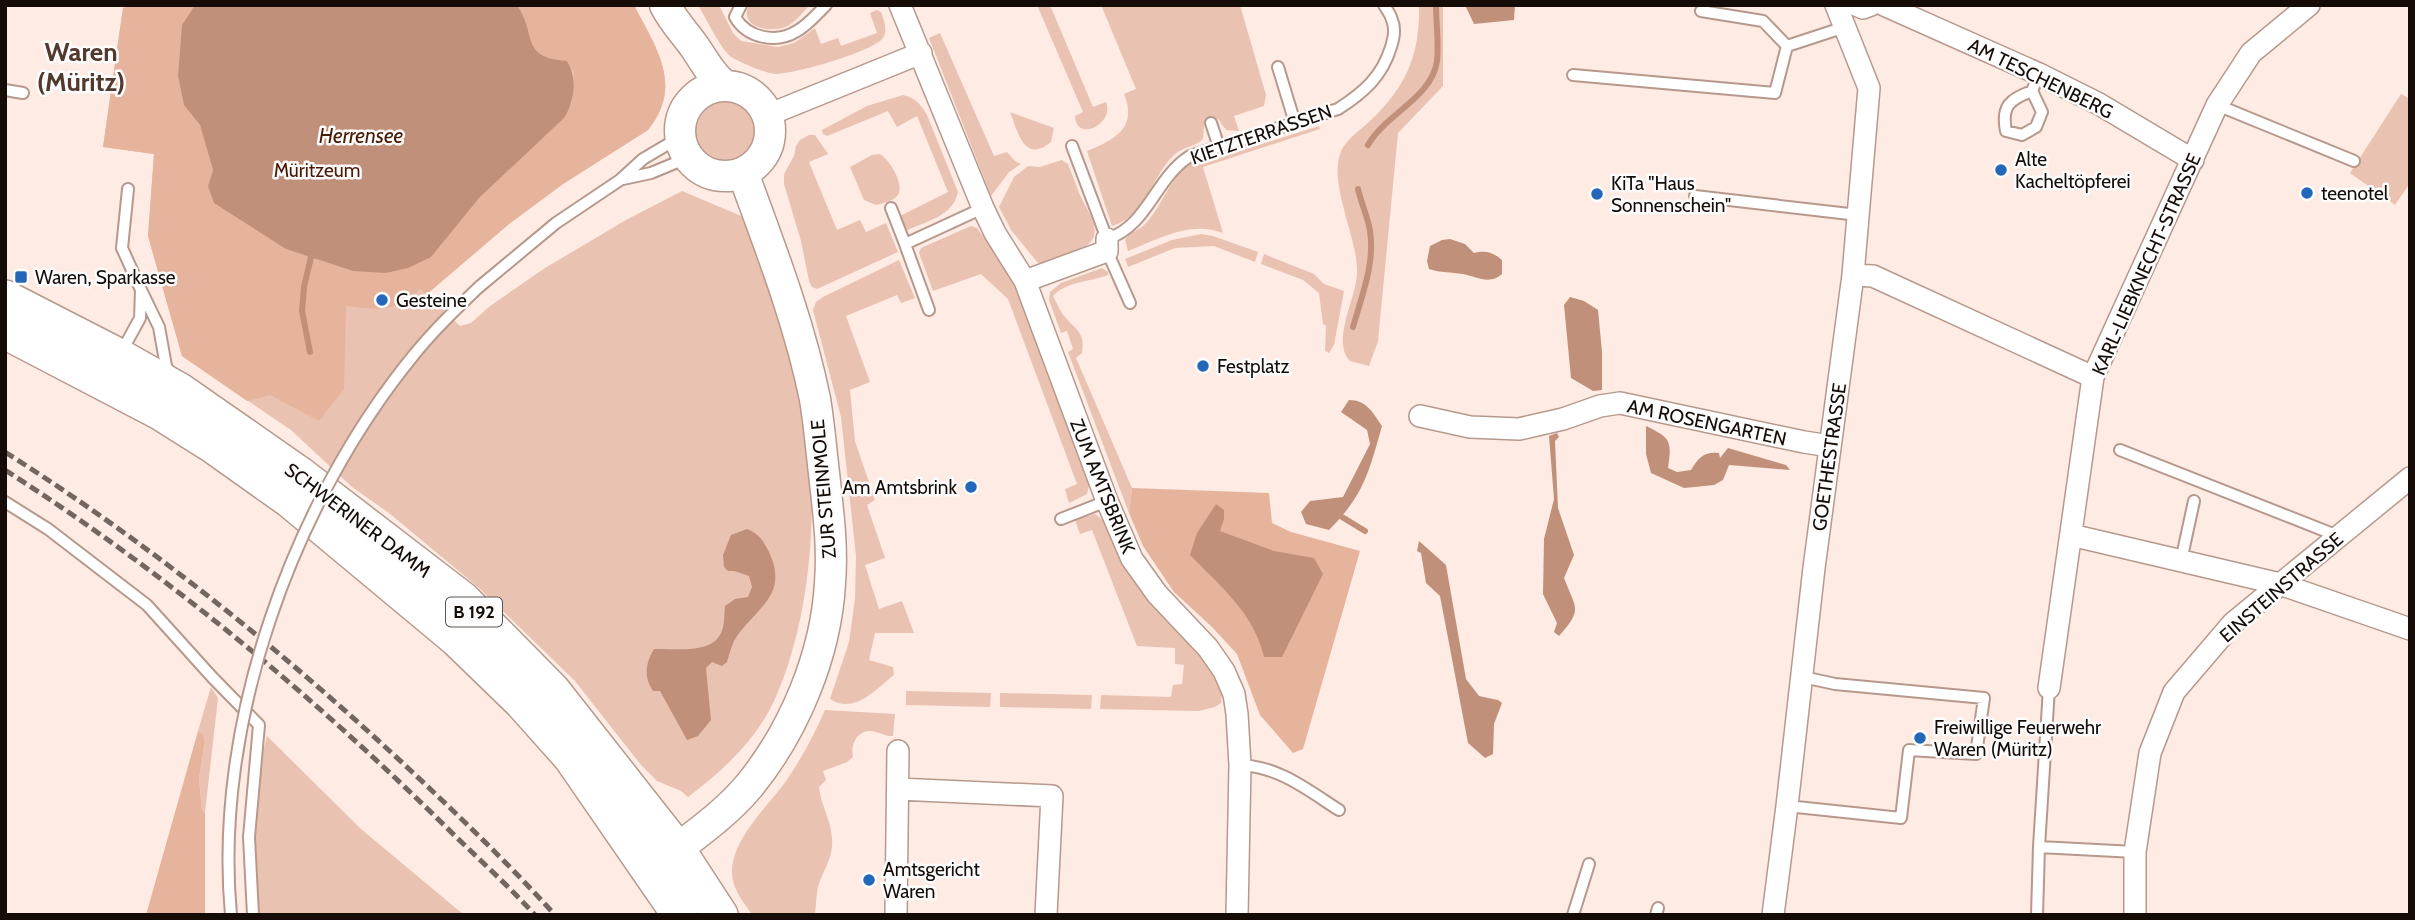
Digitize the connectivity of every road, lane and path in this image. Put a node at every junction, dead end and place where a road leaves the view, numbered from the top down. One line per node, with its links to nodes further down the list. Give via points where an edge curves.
1 (741, 5): 2 (lane, via 735,16 749,33 785,37)
2 (826, 5)
3 (900, 5): 14 (street, ZUM AMTSBRINK)
4 (1384, 5): 24 (lane, KIETZTERRASSEN, via 1395,36 1378,77 1338,109)
5 (1836, 5): 12 (street, GOETHESTRASSE)
6 (1856, 5): 7 (street)
7 (1871, 5)
8 (1884, 5): 28 (street, AM TESCHENBERG, via 2035,82 2099,104)
9 (2309, 5): 21 (street, KARL-LIEBKNECHT-STRASSE, via 2251,53)
10 (1702, 11): 13 (lane, via 1763,21)
11 (669, 14): 17 (street); 20 (street, via 692,87)
12 (1845, 27): 13 (lane); 37 (street, GOETHESTRASSE, via 1869,88)
13 (1787, 46): 16 (lane, via 1775,93)
14 (921, 53): 22 (street); 36 (street, ZUM AMTSBRINK)
15 (1278, 67): 24 (lane)
16 (1573, 75)
17 (724, 85): 20 (street); 22 (street, via 751,93)
18 (5, 90): 19 (lane)
19 (23, 93)
20 (691, 99): 25 (street)
21 (2217, 105): 28 (street, KARL-LIEBKNECHT-STRASSE); 30 (lane)
22 (768, 115): 31 (street, via 766,149)
23 (1211, 123): 27 (lane)
24 (1295, 123): 27 (lane, KIETZTERRASSEN)
25 (679, 132): 29 (street); 32 (lane)
26 (1072, 146): 39 (lane)
27 (1219, 148): 39 (lane, KIETZTERRASSEN, via 1180,163 1144,212)
28 (2193, 160): 48 (street, KARL-LIEBKNECHT-STRASSE)
29 (690, 161): 31 (street, via 720,176); 32 (lane)
30 (2354, 161)
31 (743, 173): 71 (street, ZUR STEINMOLE, via 790,303 815,400 831,534 830,584 818,650 789,726 748,787)
32 (620, 180): 75 (lane, bridge, via 556,223 479,286 413,356 334,476 283,583 261,648 232,797)
33 (128, 189): 42 (lane, via 122,248)
34 (1695, 197): 37 (lane)
35 (891, 208): 38 (lane)
36 (983, 208): 38 (lane); 41 (street, ZUM AMTSBRINK)
37 (1858, 215): 40 (street, GOETHESTRASSE)
38 (905, 244): 45 (lane)
39 (1107, 245): 41 (street, KIETZTERRASSEN); 44 (lane)
40 (1853, 275): 48 (street, via 1874,276); 51 (street, GOETHESTRASSE)
41 (1025, 281): 54 (street, ZUM AMTSBRINK)
42 (141, 290): 47 (lane, via 140,318); 49 (lane, via 159,327 166,366)
43 (5, 298): 47 (main road, SCHWERINER DAMM / B 192)
44 (1130, 303)
45 (929, 310)
46 (5, 331): 74 (main road, SCHWERINER DAMM / B 192, via 140,400 290,499 457,639 522,702 571,757)
47 (118, 356): 49 (main road, SCHWERINER DAMM / B 192)
48 (2093, 377): 58 (street, KARL-LIEBKNECHT-STRASSE)
49 (180, 391): 71 (main road, SCHWERINER DAMM / B 192, via 299,474 463,600 552,690)
50 (1420, 416): 51 (street, AM ROSENGARTEN, via 1470,427 1520,429 1600,406 1635,404)
51 (1830, 446): 63 (street, GOETHESTRASSE)
52 (2120, 450): 59 (lane)
53 (2410, 478): 59 (street, EINSTEINSTRASSE)
54 (1107, 501): 57 (lane); 66 (street, ZUM AMTSBRINK, via 1141,574 1224,671 1236,704)
55 (2194, 501): 60 (lane)
56 (5, 502): 76 (lane, via 147,605 259,725 249,837)
57 (1061, 519)
58 (2071, 535): 60 (street); 64 (street, KARL-LIEBKNECHT-STRASSE)
59 (2338, 536): 61 (street, EINSTEINSTRASSE)
60 (2181, 561): 61 (street)
61 (2280, 583): 62 (street); 72 (street, EINSTEINSTRASSE, via 2233,623 2174,692 2150,753)
62 (2410, 629)
63 (1803, 677): 68 (street, GOETHESTRASSE); 68 (lane, via 1983,698 1976,754 1909,750 1901,818)
64 (2049, 688): 70 (lane)
65 (898, 751): 67 (street)
66 (1240, 765): 69 (lane, via 1278,771); 81 (street, ZUM AMTSBRINK)
67 (898, 789): 79 (street); 80 (street, via 1052,796)
68 (1787, 806): 83 (street, GOETHESTRASSE)
69 (1339, 810)
70 (2039, 847): 72 (lane); 84 (lane)
71 (677, 849): 74 (main road); 78 (main road, SCHWERINER DAMM / B 192)
72 (2135, 852): 85 (street, EINSTEINSTRASSE)
73 (1588, 864): 82 (lane)
74 (649, 870): 77 (main road, SCHWERINER DAMM / B 192)
75 (231, 915)
76 (253, 915)
77 (680, 915)
78 (720, 915)
79 (896, 915)
80 (1046, 915)
81 (1237, 915)
82 (1573, 915)
83 (1773, 915)
84 (2038, 915)
85 (2136, 915)

